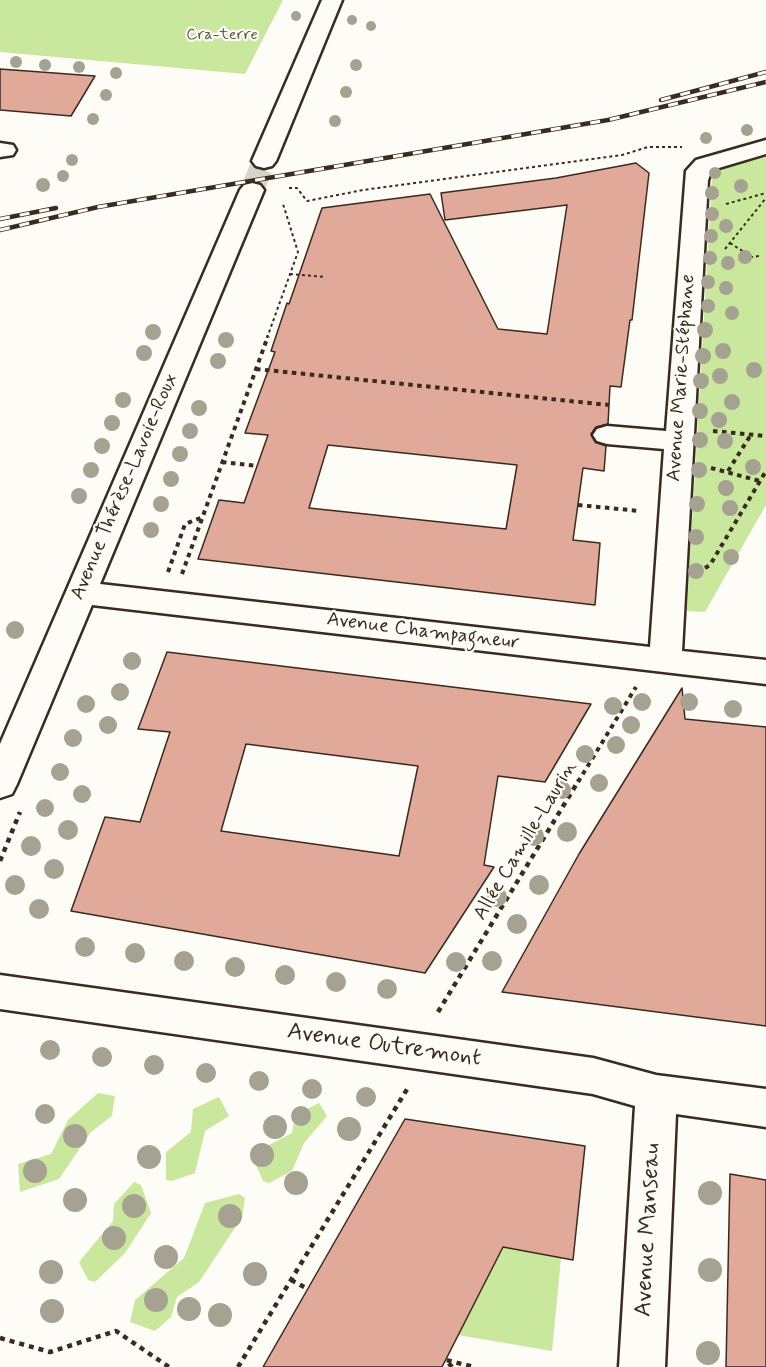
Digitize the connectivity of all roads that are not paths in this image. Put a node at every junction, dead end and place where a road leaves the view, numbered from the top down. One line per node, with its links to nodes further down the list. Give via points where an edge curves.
1 (332, 0): 3 (street)
2 (766, 147): 6 (street, Avenue Marie-Stéphane, via 714,160 698,171)
3 (264, 161)
4 (252, 190): 7 (street, Avenue Thérèse-Lavoie-Roux)
5 (607, 435): 6 (street)
6 (677, 441): 8 (street, Avenue Marie-Stéphane)
7 (80, 593): 8 (street, Avenue Champagneur); 10 (street, Avenue Thérèse-Lavoie-Roux)
8 (664, 659): 9 (street, Avenue Champagneur)
9 (766, 672)
10 (0, 784)
11 (0, 992): 12 (street, Avenue Outremont, via 582,1075)
12 (656, 1093): 13 (street, Avenue Outremont); 14 (street, Avenue Manseau)
13 (766, 1108)
14 (642, 1367)

